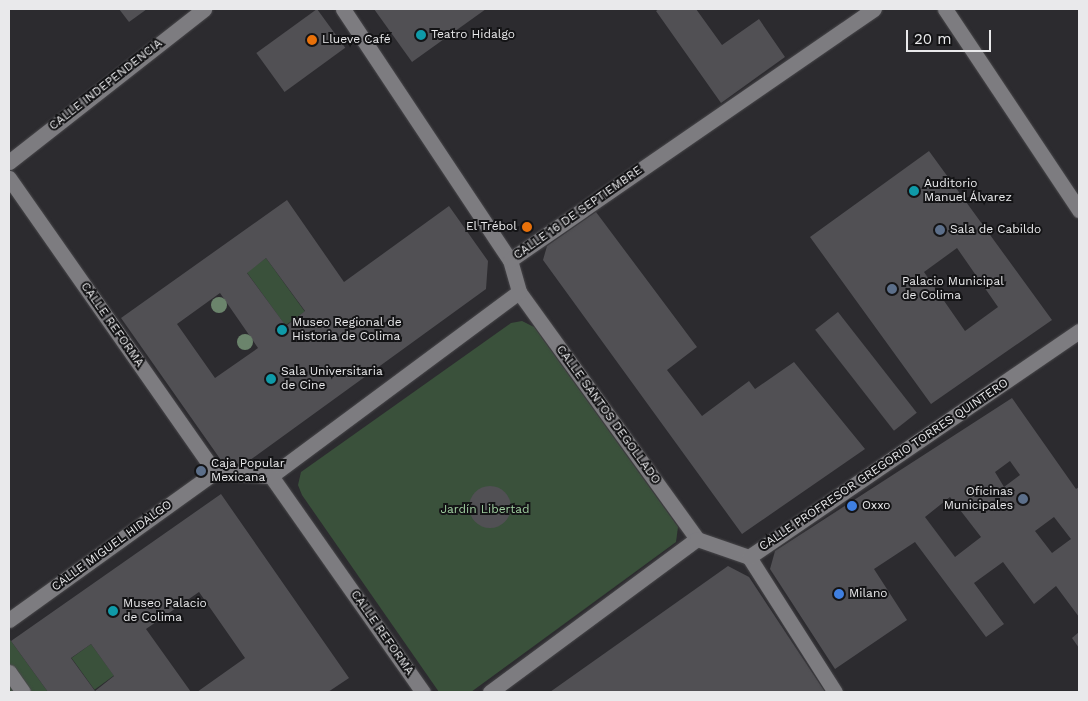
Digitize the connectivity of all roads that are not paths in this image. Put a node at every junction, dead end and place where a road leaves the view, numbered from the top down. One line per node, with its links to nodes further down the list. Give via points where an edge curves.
1 (204, 9): 5 (street, CALLE INDEPENDENCIA)
2 (343, 9): 8 (street)
3 (874, 9): 8 (street, CALLE 16 DE SEPTIEMBRE)
4 (945, 9): 7 (street)
5 (9, 162)
6 (9, 178): 11 (street, CALLE REFORMA)
7 (1079, 210)
8 (510, 260): 9 (street, CALLE 16 DE SEPTIEMBRE)
9 (518, 292): 12 (street); 13 (street, CALLE SANTOS DEGOLLADO)
10 (1079, 331): 14 (street, CALLE PROFRESOR GREGORIO TORRES QUINTERO)
11 (216, 472): 12 (street); 15 (street, CALLE MIGUEL HIDALGO)
12 (271, 476): 18 (street, CALLE REFORMA)
13 (697, 539): 14 (street, CALLE PROFRESOR GREGORIO TORRES QUINTERO); 19 (street)
14 (749, 557): 20 (street)
15 (9, 620)
16 (9, 672): 17 (street)
17 (23, 692)
18 (423, 692)
19 (490, 692)
20 (835, 692)

